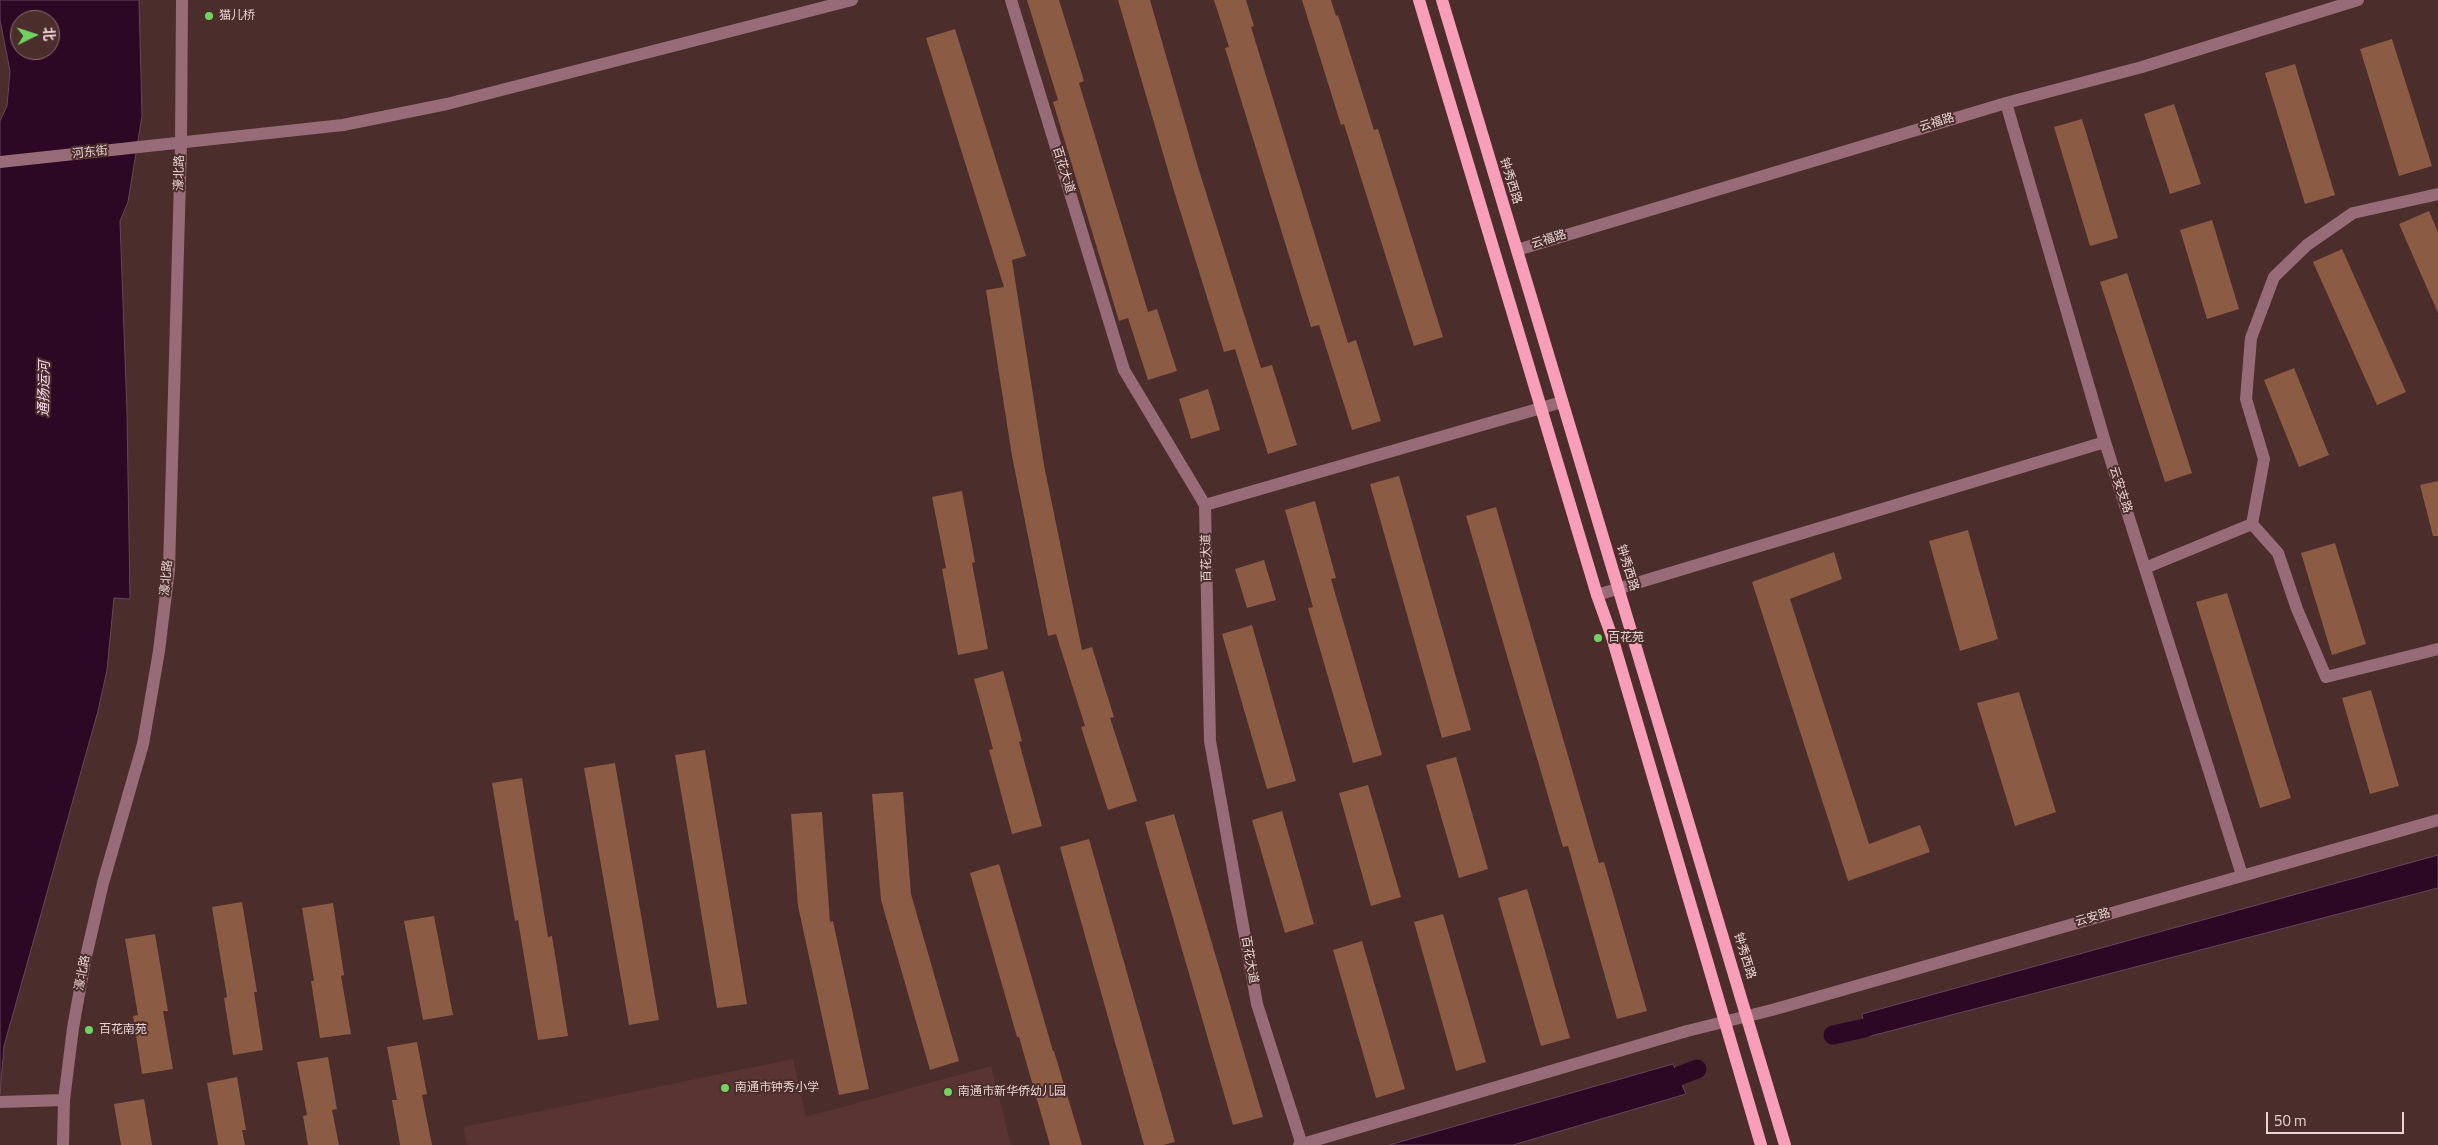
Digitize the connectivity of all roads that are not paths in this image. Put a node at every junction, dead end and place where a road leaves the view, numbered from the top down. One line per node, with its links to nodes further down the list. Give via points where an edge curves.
1 (182, 0): 8 (street, 濠北路)
2 (852, 0): 8 (street, 河东街, via 447,104 343,125)
3 (1011, 0): 15 (street, 百花大道, via 1124,370)
4 (1419, 0): 13 (main road)
5 (1442, 0): 11 (main road, 钟秀西路)
6 (2358, 0): 7 (street, 云福路, via 2142,67)
7 (2006, 103): 11 (street, 云福路); 14 (street, 云安支路)
8 (181, 144): 9 (street, 河东街); 25 (street, 濠北路, via 169,569 159,651 143,744 103,883 85,961)
9 (0, 162)
10 (2438, 194): 16 (street, via 2353,214 2307,244 2274,277 2252,338 2246,400 2264,459)
11 (1517, 250): 12 (main road, 钟秀西路)
12 (1562, 402): 13 (street); 18 (main road, 钟秀西路)
13 (1542, 408): 15 (street); 19 (main road)
14 (2105, 442): 17 (street, 云安支路); 18 (street)
15 (1206, 505): 28 (street, 百花大道, via 1210,741 1257,1004)
16 (2252, 524): 17 (street); 20 (street, via 2278,553 2326,677)
17 (2145, 568): 22 (street, 云安支路)
18 (1619, 589): 19 (street); 23 (main road, 钟秀西路)
19 (1597, 595): 24 (main road)
20 (2438, 649)
21 (2438, 820): 22 (street, 云安路)
22 (2242, 875): 23 (street, 云安路)
23 (1747, 1015): 24 (street, 云安路); 30 (main road, 钟秀西路)
24 (1723, 1022): 28 (street, 云安路); 29 (main road)
25 (64, 1100): 26 (street); 27 (street, 濠北路)
26 (6, 1102)
27 (63, 1145)
28 (1301, 1145)
29 (1761, 1145)
30 (1785, 1145)

